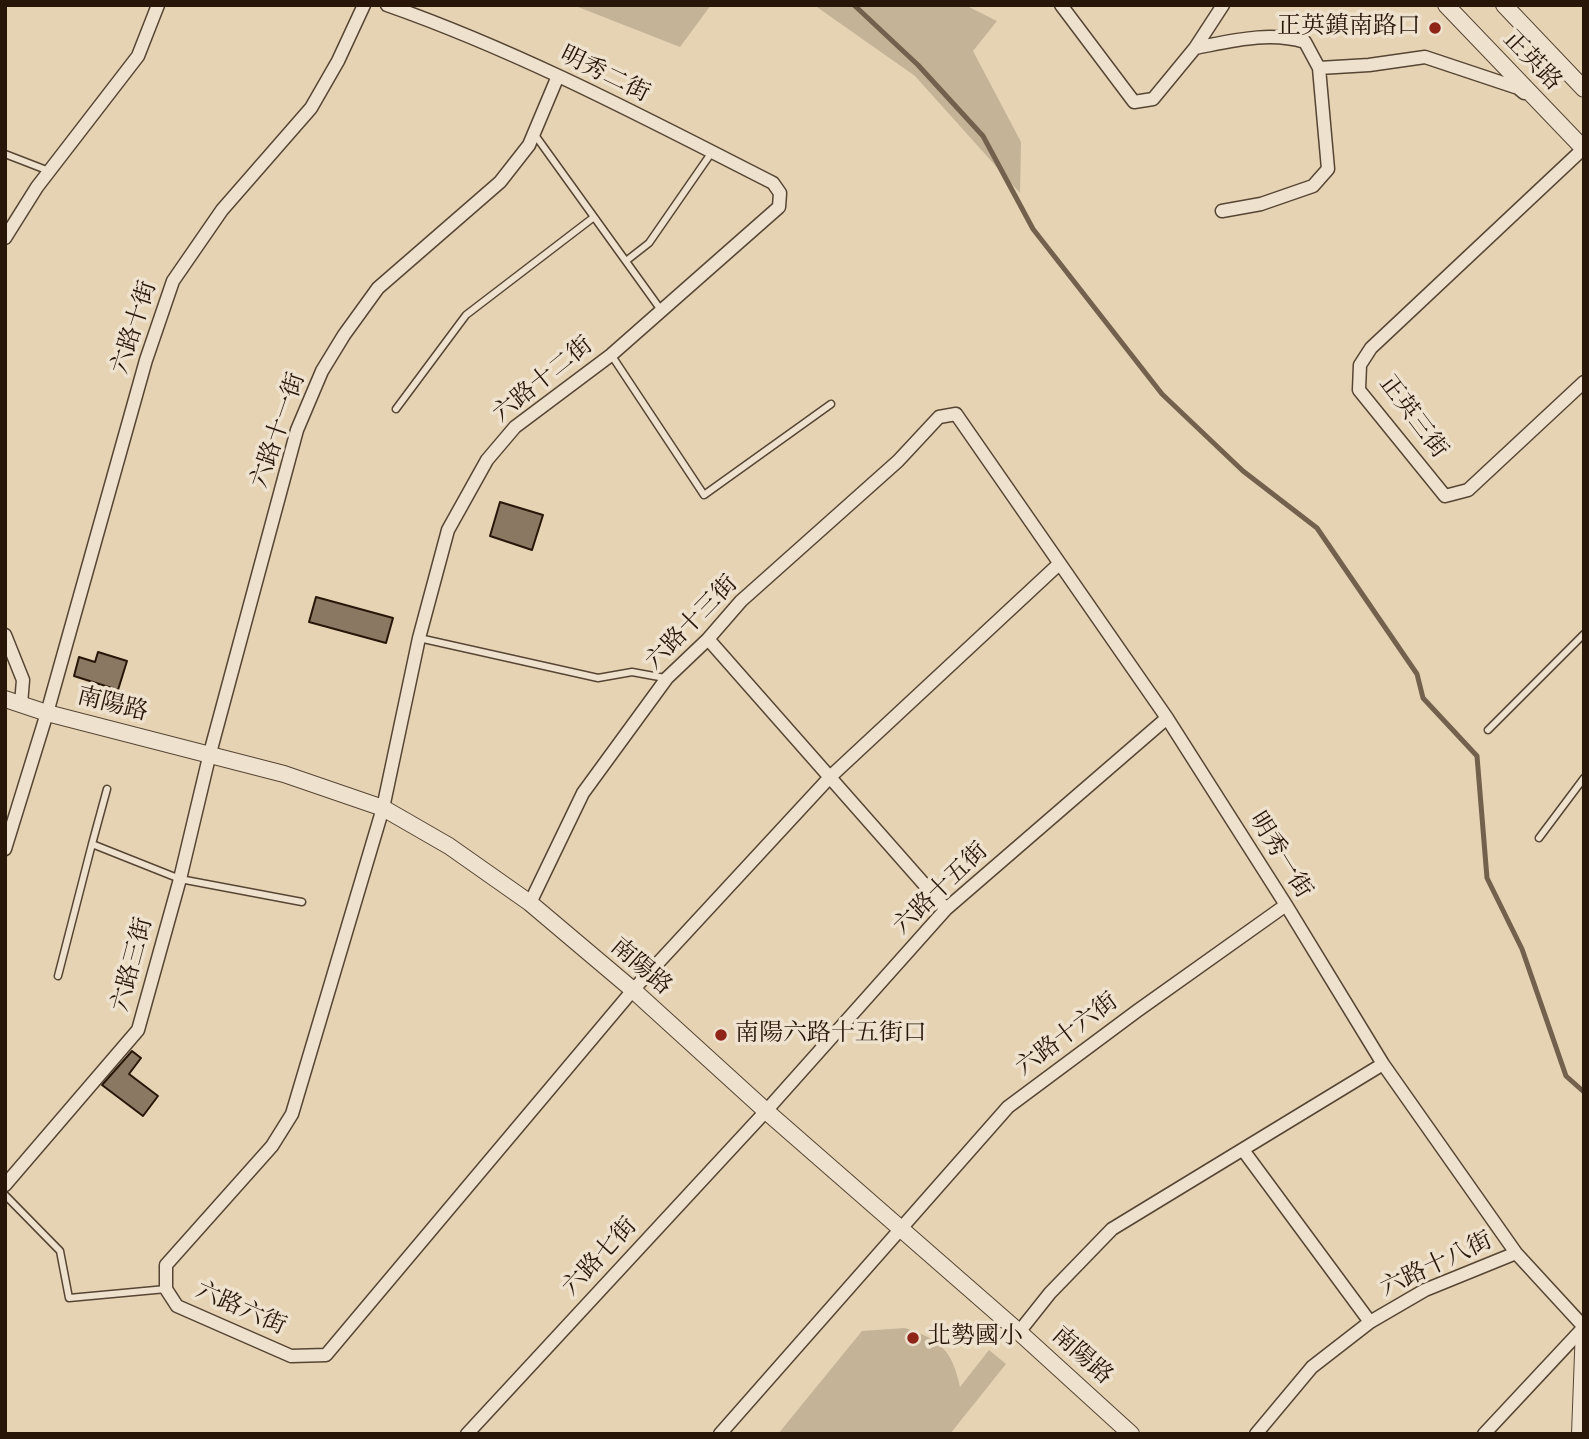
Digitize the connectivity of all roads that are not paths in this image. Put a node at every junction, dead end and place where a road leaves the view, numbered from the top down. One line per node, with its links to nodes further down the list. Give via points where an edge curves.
1 (158, 5): 16 (street, via 138,56)
2 (364, 5): 36 (street, 六路十街, via 311,108 222,210 173,281 146,360)
3 (387, 5): 10 (street, 明秀二街)
4 (1061, 5): 8 (street, via 1134,102 1153,99)
5 (1223, 5): 8 (street)
6 (1446, 5): 13 (street, 正英路)
7 (1504, 5): 11 (street, 正英路)
8 (1195, 48): 9 (street, via 1252,37 1289,37 1306,42)
9 (1319, 68): 13 (street, via 1425,57 1518,88); 18 (street, via 1328,169 1313,187)
10 (558, 76): 12 (street, 六路十一街); 14 (street, 明秀二街)
11 (1584, 89)
12 (533, 133): 19 (lane); 39 (street, 六路十一街, via 529,145 500,181 378,288 322,371 297,430)
13 (1584, 149): 24 (street, 正英三街, via 1371,348 1360,365 1359,390 1445,496 1468,490)
14 (712, 152): 17 (street, 明秀二街, via 773,183 780,193); 21 (lane, via 649,243)
15 (5, 155): 16 (lane)
16 (49, 171): 20 (street)
17 (779, 207): 22 (street, 六路十二街)
18 (1222, 211)
19 (594, 216): 21 (lane); 26 (lane, via 466,315)
20 (5, 238)
21 (626, 261): 22 (lane)
22 (661, 310): 23 (street, 六路十二街)
23 (611, 355): 25 (lane, via 704,495); 31 (street, 六路十二街, via 514,427 487,460 448,530)
24 (1584, 382)
25 (831, 404)
26 (396, 410)
27 (939, 416): 28 (street, 明秀一街, via 956,414); 32 (street, 六路十三街, via 898,461 741,601)
28 (1059, 564): 37 (street, 明秀一街); 40 (street, 六路六街)
29 (1584, 634): 38 (lane)
30 (5, 635): 35 (street, via 23,680)
31 (419, 638): 33 (lane, via 598,678 632,673); 43 (street, 六路十二街)
32 (708, 639): 33 (street, 六路十三街); 40 (street)
33 (667, 678): 49 (street, 六路十三街, via 583,793)
34 (5, 699): 35 (street, 南陽路)
35 (21, 704): 36 (street, 南陽路)
36 (47, 713): 39 (street, 南陽路); 46 (street)
37 (1167, 718): 50 (street, 明秀一街); 51 (street, 六路十五街)
38 (1488, 730)
39 (210, 753): 43 (street, 南陽路); 47 (street, 六路三街)
40 (830, 777): 51 (street); 53 (street, 六路六街)
41 (1584, 778): 44 (lane)
42 (107, 789): 45 (lane)
43 (383, 808): 49 (street, 南陽路, via 449,846); 61 (street, 六路六街, via 292,1114 272,1146 166,1265)
44 (1539, 838)
45 (92, 844): 47 (lane); 52 (lane)
46 (5, 849)
47 (180, 879): 48 (lane); 57 (street, 六路三街, via 138,1030)
48 (302, 902)
49 (530, 903): 53 (street, 南陽路)
50 (1286, 905): 54 (street, 明秀一街); 59 (street, 六路十六街, via 1008,1107)
51 (946, 909): 55 (street, 六路十五街)
52 (58, 976)
53 (633, 990): 55 (street, 南陽路); 61 (street, 六路六街, via 326,1355 291,1356 177,1306)
54 (1383, 1064): 56 (street); 60 (street, 明秀一街)
55 (766, 1111): 59 (street, 南陽路); 65 (street, 六路七街)
56 (1243, 1150): 62 (street); 64 (street, via 1112,1229)
57 (5, 1185)
58 (5, 1195): 61 (lane, via 60,1251 69,1298)
59 (900, 1229): 64 (street, 南陽路); 66 (street, 六路十六街)
60 (1516, 1253): 62 (street, 六路十八街, via 1425,1290); 63 (street, 明秀一街)
61 (166, 1289)
62 (1370, 1322): 68 (street, 六路十八街, via 1312,1367)
63 (1584, 1327): 69 (street); 70 (street)
64 (1019, 1332): 67 (street, 南陽路)
65 (467, 1434)
66 (720, 1434)
67 (1131, 1434)
68 (1256, 1434)
69 (1484, 1434)
70 (1580, 1434)

